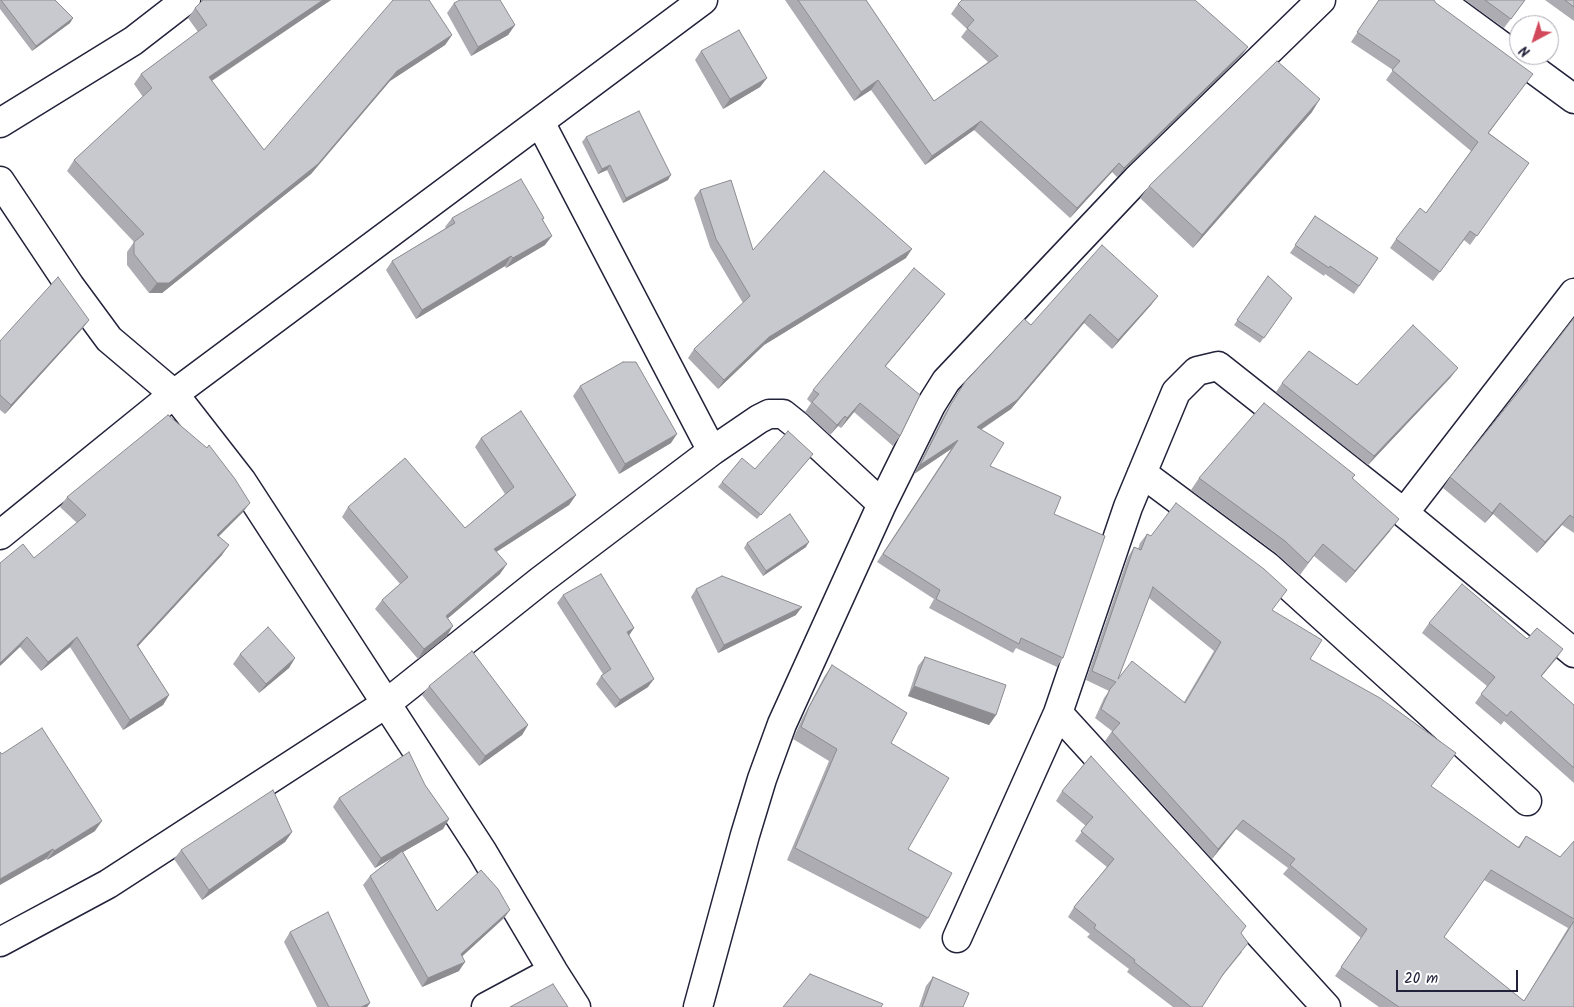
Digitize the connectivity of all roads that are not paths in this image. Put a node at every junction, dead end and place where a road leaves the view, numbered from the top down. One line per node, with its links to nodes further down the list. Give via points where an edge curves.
1 (186, 0): 7 (street, via 133,41)
2 (703, 0): 6 (street)
3 (1439, 0): 5 (street)
4 (1317, 1): 13 (street, via 1137,179 946,381 917,431)
5 (1574, 99)
6 (540, 122): 10 (street); 11 (street)
7 (0, 123)
8 (0, 181): 10 (street, via 109,339)
9 (1574, 292): 14 (street)
10 (174, 394): 15 (street); 17 (street, via 241,480)
11 (712, 451): 13 (street, via 760,419 770,414 783,414); 17 (street, via 540,581)
12 (1142, 473): 14 (street, via 1176,392 1197,371 1218,366); 18 (street); 19 (street, via 1266,566)
13 (882, 504): 25 (street, via 782,724 745,835)
14 (1404, 513): 16 (street)
15 (0, 535)
16 (1574, 654)
17 (387, 703): 21 (street, via 108,884); 22 (street, via 482,851)
18 (1058, 713): 20 (street); 26 (street)
19 (1527, 801)
20 (956, 938)
21 (0, 942)
22 (553, 971): 23 (street); 24 (street)
23 (486, 1007)
24 (576, 1007)
25 (698, 1007)
26 (1326, 1007)

